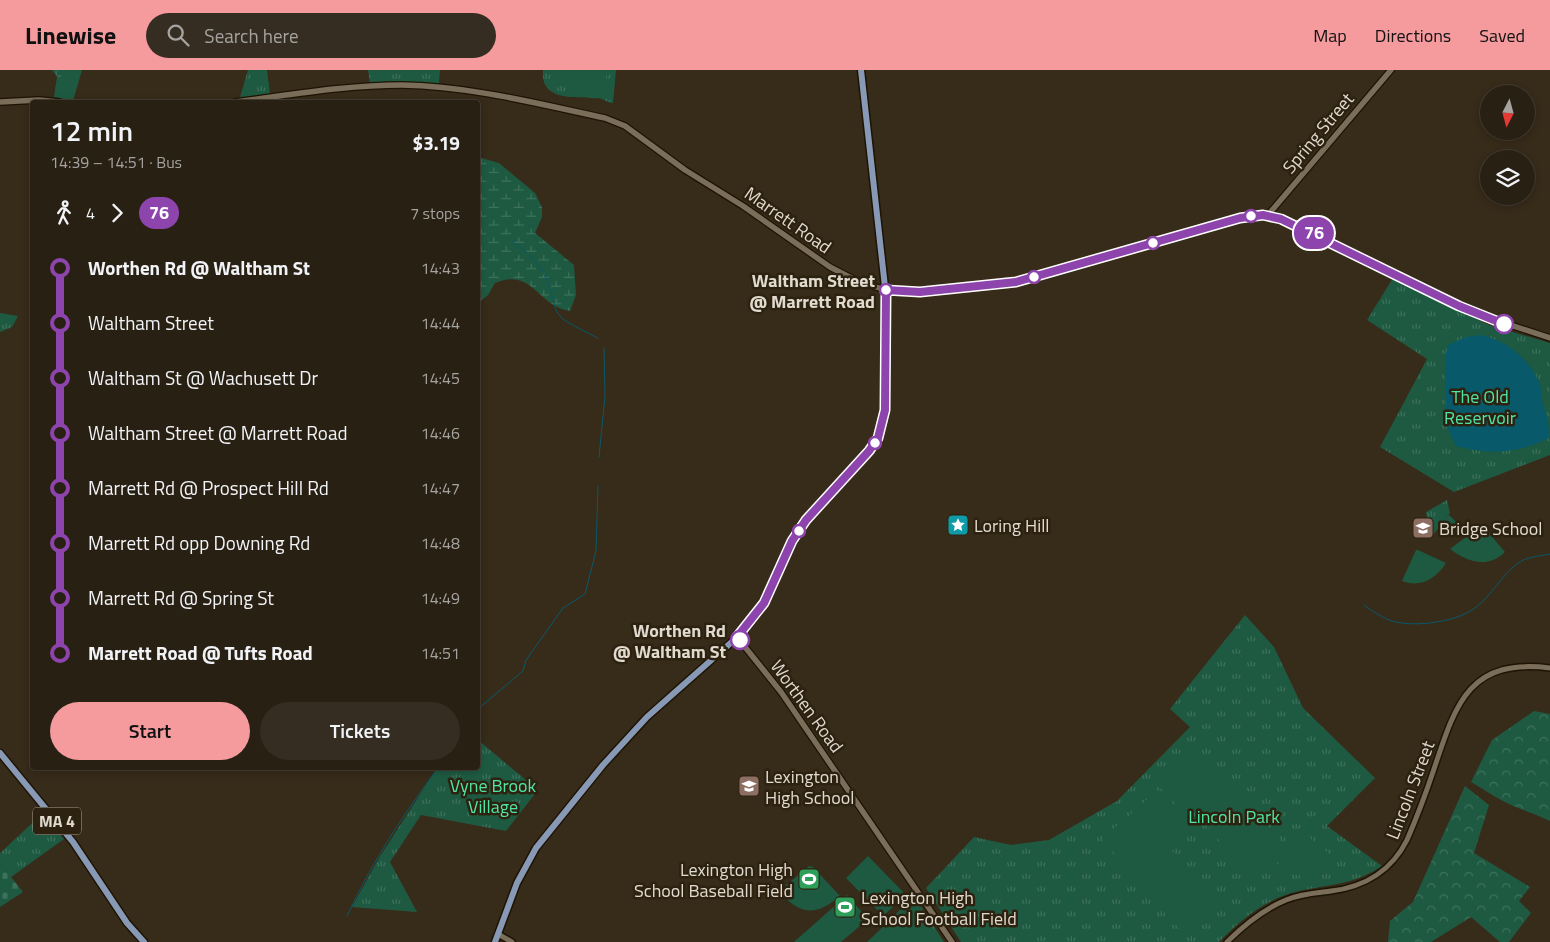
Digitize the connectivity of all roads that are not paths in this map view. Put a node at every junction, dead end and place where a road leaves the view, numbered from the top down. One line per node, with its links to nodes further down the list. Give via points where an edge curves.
1 (861, 70): 7 (main road)
2 (1391, 70): 6 (main road, Spring Street)
3 (30, 100): 5 (main road)
4 (252, 100): 7 (main road, Marrett Road, via 339,90 417,86 474,92 605,118 623,125 826,265 853,280)
5 (0, 102)
6 (1268, 215): 7 (main road, Marrett Road, via 1240,218 1016,282 920,292); 8 (main road, Marrett Road, via 1308,231 1471,312)
7 (886, 290): 9 (main road, via 885,410 878,438 806,520 792,541 764,603)
8 (1550, 338)
9 (737, 637): 12 (main road, via 647,717 602,765 529,859); 17 (main road, Worthen Road, via 781,692)
10 (1550, 668): 18 (street, Lincoln Street, via 1521,666 1499,669 1476,683 1467,693 1445,738 1408,840 1387,868 1361,884 1342,890 1286,899 1264,911)
11 (0, 753): 13 (main road, MA 4, via 73,842)
12 (498, 934): 15 (main road); 16 (street)
13 (138, 939): 14 (main road, MA 4)
14 (144, 942)
15 (495, 942)
16 (512, 942)
17 (952, 942)
18 (1227, 942)

